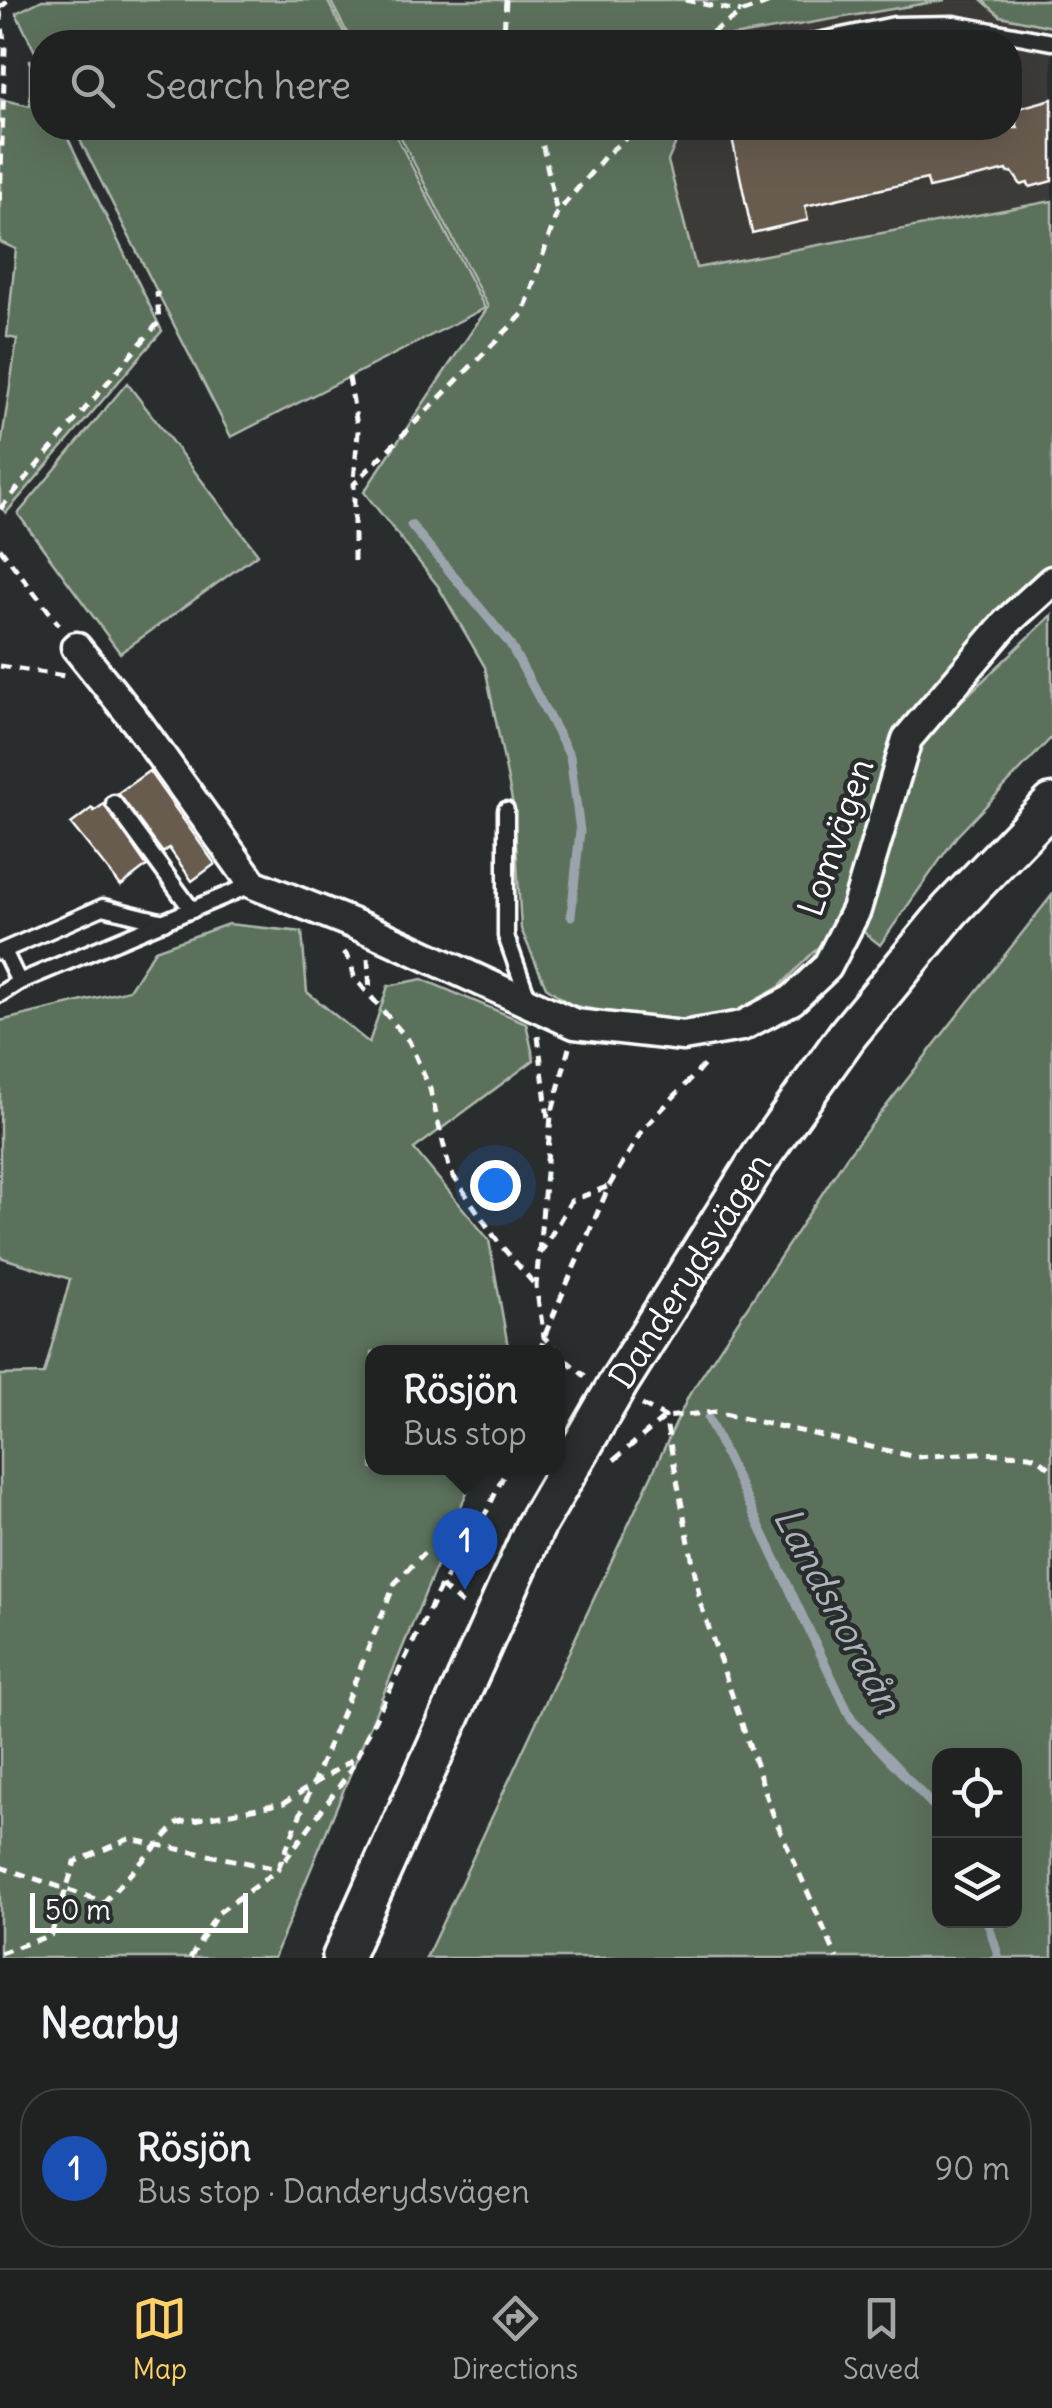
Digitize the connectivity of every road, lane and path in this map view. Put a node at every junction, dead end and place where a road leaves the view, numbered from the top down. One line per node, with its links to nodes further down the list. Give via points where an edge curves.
1 (9, 0): 5 (path)
2 (506, 0): 7 (path)
3 (686, 0): 6 (path)
4 (776, 0): 6 (path)
5 (0, 9): 15 (path)
6 (743, 12): 8 (path)
7 (504, 30)
8 (716, 30)
9 (870, 30): 10 (lane, via 954,24)
10 (987, 30)
11 (1022, 36): 12 (lane)
12 (1052, 42)
13 (542, 140): 16 (path)
14 (623, 140): 16 (path)
15 (0, 204)
16 (557, 213): 19 (path, via 523,314)
17 (157, 292): 20 (path, via 159,322)
18 (350, 377): 19 (path, via 358,432)
19 (354, 484): 22 (path)
20 (0, 509)
21 (0, 548): 24 (path)
22 (354, 560)
23 (1052, 581): 39 (street, Lomvägen, via 1007,622 907,739 856,910 827,968 792,1000)
24 (76, 647): 26 (street)
25 (0, 666): 26 (path)
26 (103, 682): 30 (street)
27 (114, 802): 31 (lane)
28 (1052, 804): 62 (main road, Danderydsvägen, via 950,910 848,1034 764,1152 619,1382 535,1527)
29 (506, 810): 37 (lane, via 506,936)
30 (253, 884): 31 (lane); 32 (street, Lomvägen)
31 (192, 910): 33 (lane)
32 (323, 911): 37 (street, Lomvägen); 43 (path, via 354,977 409,1040 430,1089 450,1171)
33 (164, 922): 34 (lane, via 103,907); 35 (lane)
34 (2, 952): 35 (lane)
35 (19, 982): 36 (lane)
36 (0, 994)
37 (530, 1004): 38 (street, Lomvägen); 40 (path)
38 (575, 1024): 39 (street, Lomvägen, via 683,1036); 40 (path)
39 (742, 1026): 41 (path, via 642,1129)
40 (550, 1132): 42 (path)
41 (608, 1186): 42 (path, via 571,1201); 44 (path)
42 (537, 1260): 43 (path)
43 (536, 1286): 44 (path)
44 (544, 1337): 45 (path); 46 (path)
45 (542, 1345)
46 (551, 1345)
47 (565, 1359): 48 (path)
48 (588, 1378)
49 (642, 1406): 50 (path)
50 (665, 1417): 51 (path, via 715,1412 916,1457 1029,1456); 63 (path, via 702,1605 773,1814)
51 (1052, 1470)
52 (504, 1475): 54 (path)
53 (424, 1553): 55 (path, via 395,1583)
54 (356, 1757): 55 (path); 58 (path)
55 (313, 1785): 56 (path, via 284,1803 178,1823); 58 (path)
56 (158, 1845): 58 (path); 59 (path, via 129,1839 75,1862); 59 (path, via 104,1902)
57 (0, 1867): 59 (path)
58 (278, 1869): 61 (path, via 218,1912)
59 (66, 1889): 60 (path, via 51,1934)
60 (0, 1953)
61 (190, 1958)
62 (342, 1958)
63 (837, 1958)

